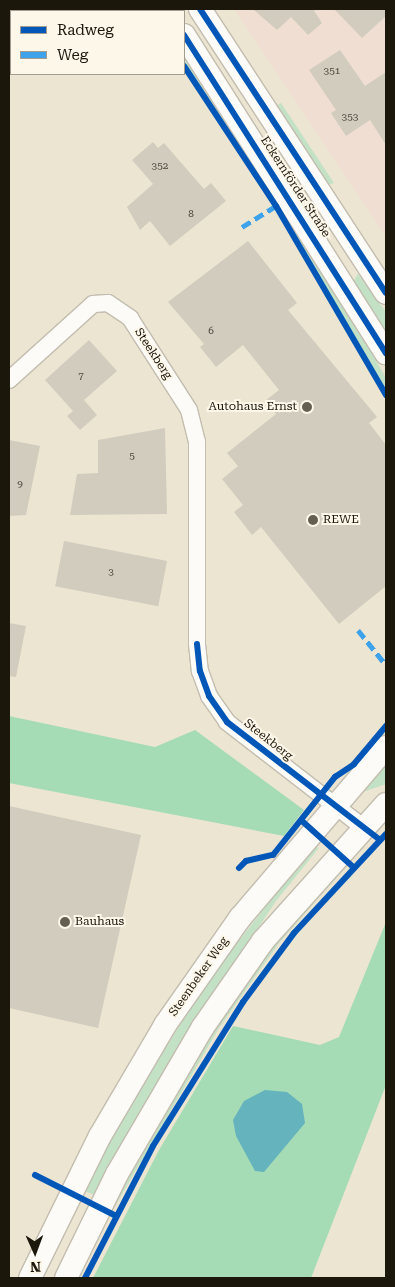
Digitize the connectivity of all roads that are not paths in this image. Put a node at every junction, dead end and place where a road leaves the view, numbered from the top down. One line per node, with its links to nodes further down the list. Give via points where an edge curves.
1 (200, 9): 3 (main road, Eckernförder Straße)
2 (185, 37): 4 (main road, Eckernförder Straße)
3 (386, 293)
4 (386, 353)
5 (9, 380): 8 (street, Steekberg, via 93,304 108,303 130,318 189,410 197,442 197,644 209,696 226,722)
6 (386, 747): 8 (main road, Steenbeker Weg)
7 (386, 804): 9 (main road)
8 (336, 805): 9 (street, Steekberg); 10 (main road, Steenbeker Weg, via 240,918 165,1025 100,1136)
9 (363, 827): 11 (main road, via 264,941 203,1027 125,1158)
10 (51, 1234): 11 (main road); 12 (main road, Steenbeker Weg)
11 (80, 1248): 13 (main road)
12 (30, 1278)
13 (66, 1278)

